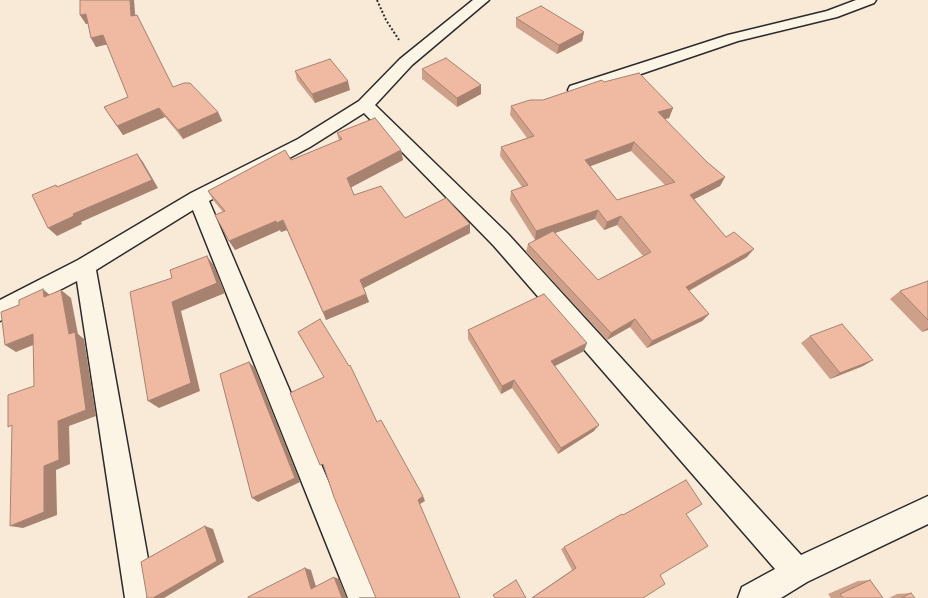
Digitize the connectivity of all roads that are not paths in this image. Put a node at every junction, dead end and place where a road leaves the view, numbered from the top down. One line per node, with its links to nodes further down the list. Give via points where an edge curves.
1 (482, 0): 4 (street, via 406,62)
2 (869, 0): 3 (street, via 832,14 733,38)
3 (564, 94)
4 (365, 105): 5 (street, via 304,143); 9 (street, via 501,240)
5 (198, 198): 6 (street); 11 (street)
6 (85, 266): 7 (street); 10 (street)
7 (0, 311)
8 (928, 510): 9 (street)
9 (798, 572): 12 (street)
10 (140, 598)
11 (363, 598)
12 (753, 598)

